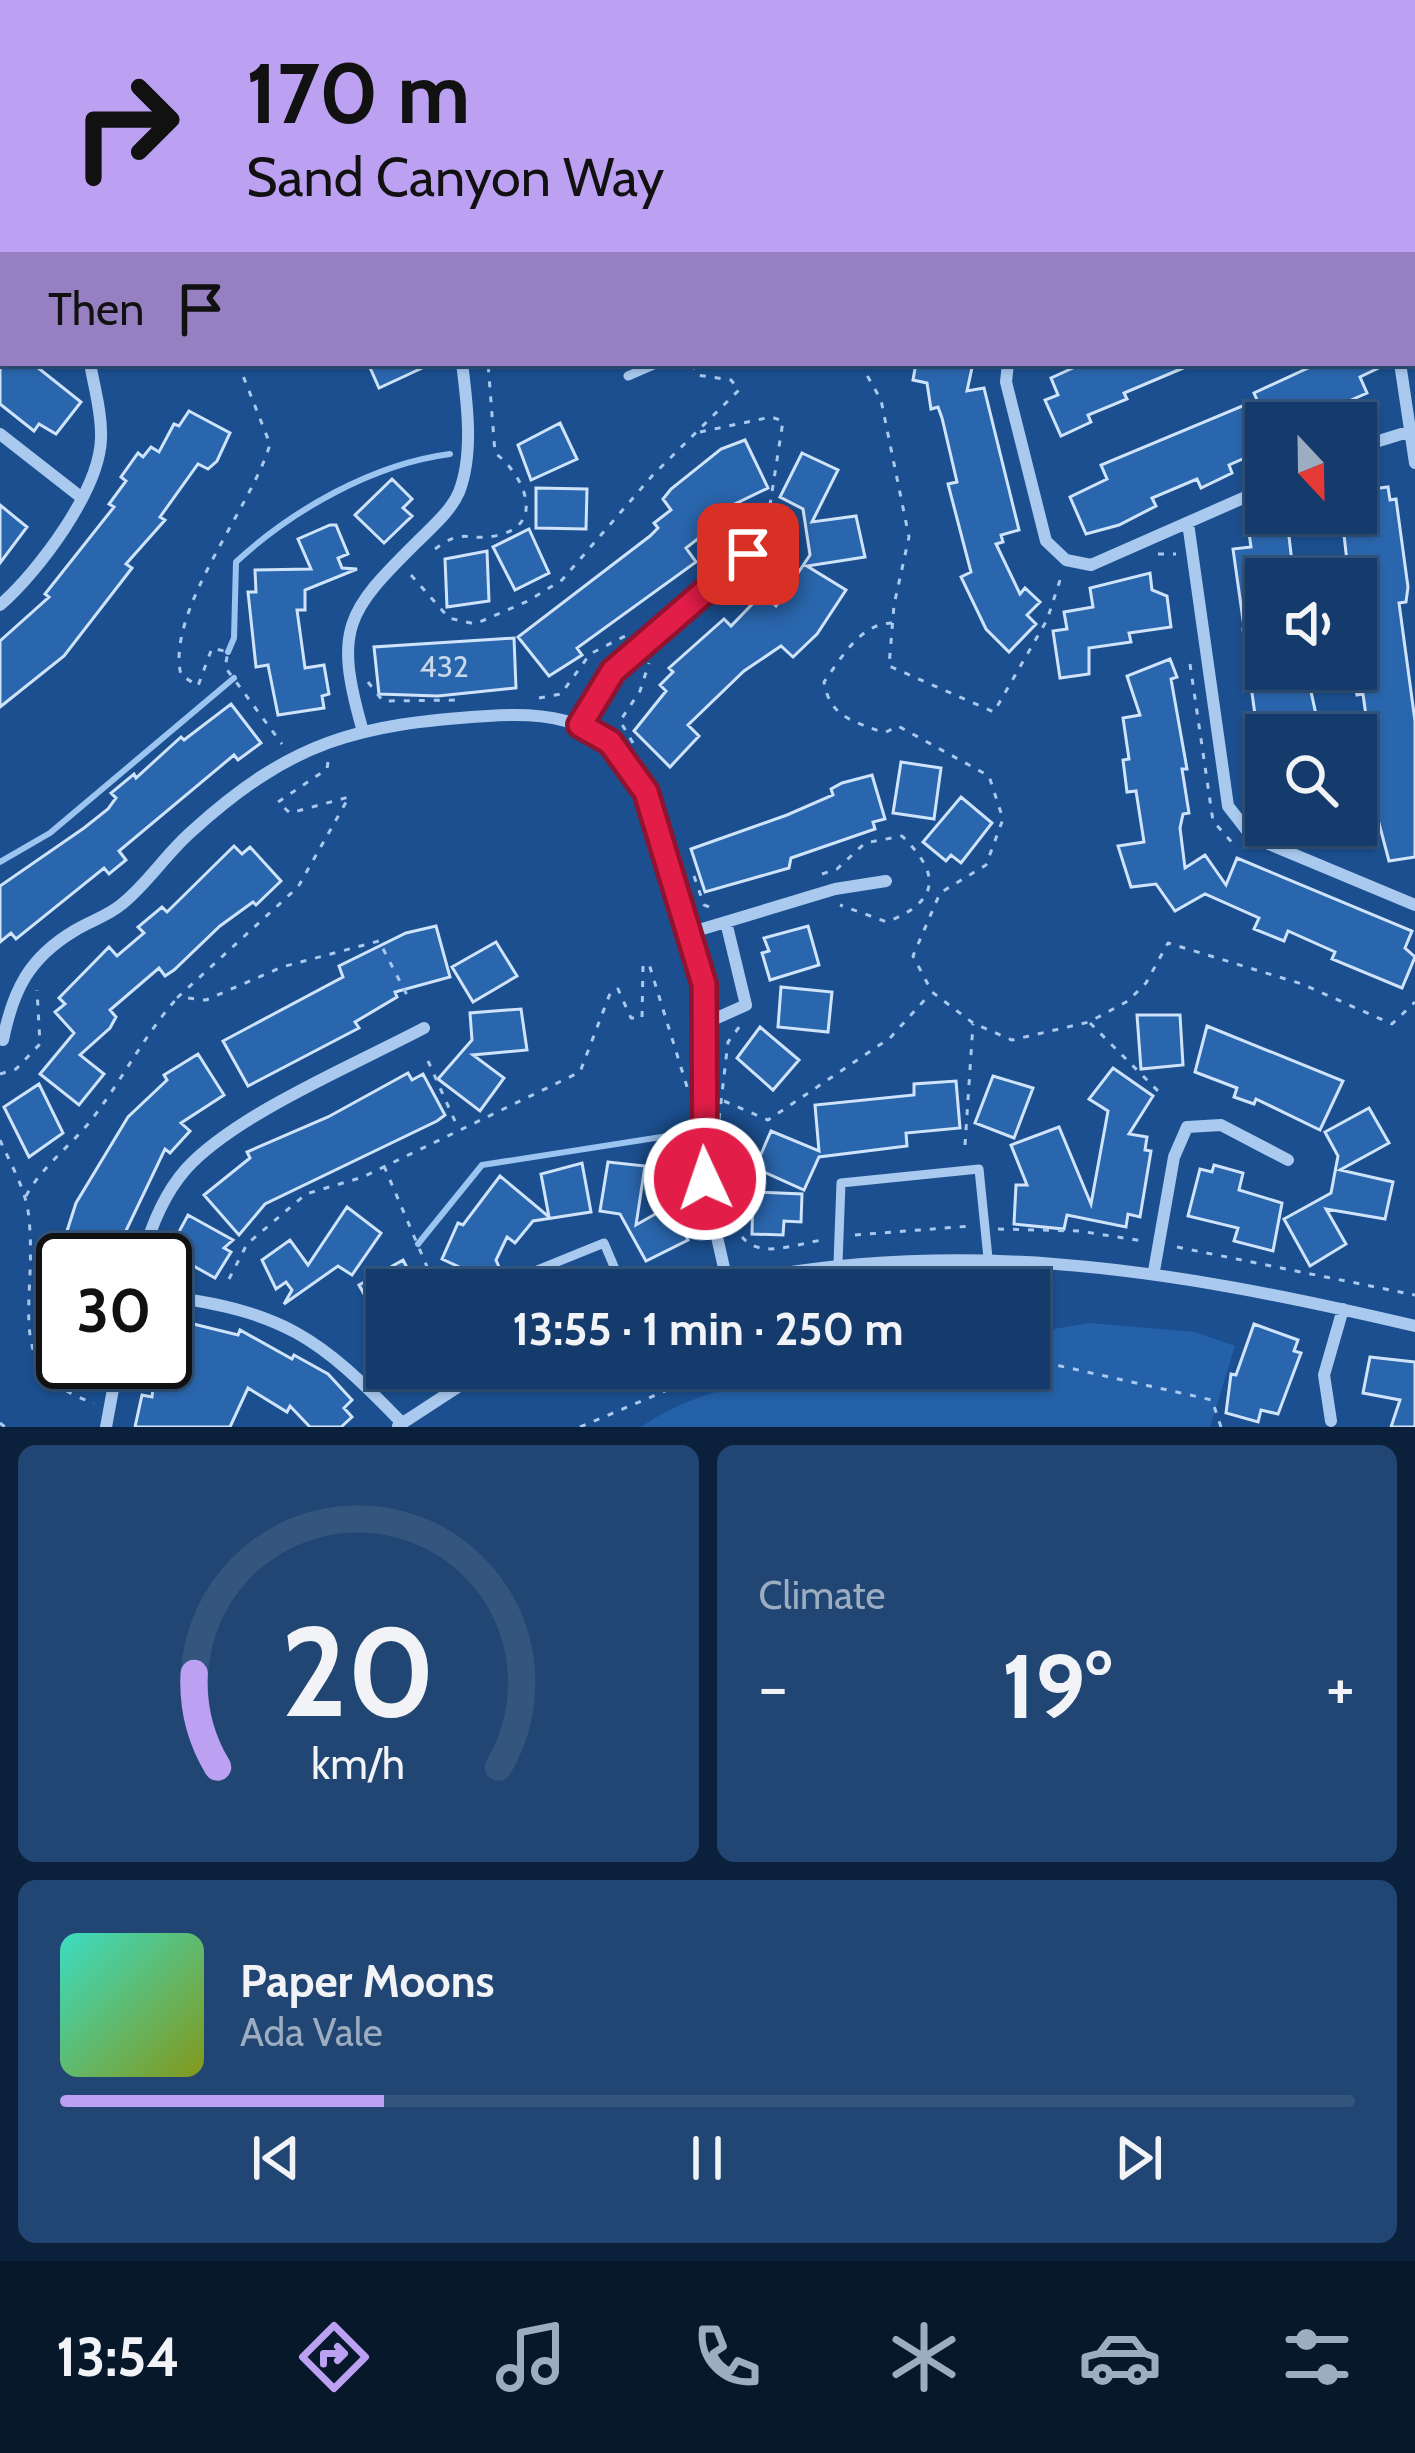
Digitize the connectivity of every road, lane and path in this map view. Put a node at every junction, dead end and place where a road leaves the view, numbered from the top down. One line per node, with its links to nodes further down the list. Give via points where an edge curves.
1 (90, 366): 17 (street, via 101,438)
2 (239, 366): 40 (path, via 270,444 201,586 177,657 181,675 198,686 212,648 228,652 225,667)
3 (462, 366): 39 (street, via 458,494 369,590 352,621 345,656)
4 (488, 366): 24 (path, via 495,453 524,482 528,503 500,536 452,536)
5 (651, 366): 10 (lane)
6 (694, 366): 12 (path, via 697,375 740,389)
7 (862, 366): 31 (path, via 880,400 909,537)
8 (1008, 366): 23 (street, via 1046,541)
9 (1400, 366): 11 (street)
10 (628, 376)
11 (1411, 431): 14 (street); 15 (street)
12 (699, 432): 18 (path, via 783,421); 24 (path, via 562,580 506,612 475,624 449,619)
13 (0, 434): 17 (street)
14 (1377, 442)
15 (1415, 464)
16 (1245, 497): 19 (street)
17 (82, 498): 30 (street)
18 (769, 508): 27 (path, via 736,516); 29 (path, via 795,519 787,566 756,587)
19 (1188, 523): 23 (street, via 1091,565); 47 (street, via 1237,824)
20 (748, 554): 38 (street, via 613,671)
21 (1148, 556): 25 (path, via 1175,551)
22 (1047, 565): 23 (path)
23 (1065, 566): 26 (path); 31 (path, via 1047,620 994,712 889,666)
24 (409, 573): 28 (path)
25 (1178, 574)
26 (1073, 577)
27 (697, 579)
28 (397, 586)
29 (729, 591)
30 (0, 605)
31 (892, 623): 52 (path, via 866,630 824,682 827,700 841,717 884,734 898,725 964,758 989,776 1003,819 986,865 940,893 920,931 913,956)
32 (631, 633): 36 (path, via 590,654 561,694)
33 (650, 661): 41 (path, via 620,722)
34 (1190, 664): 43 (path, via 1213,821 1233,845)
35 (365, 665): 37 (path, via 383,701)
36 (528, 698)
37 (463, 700)
38 (580, 725): 39 (street, via 521,714); 50 (street, via 610,742 646,792)
39 (362, 728): 61 (street, via 233,797 122,905 51,947 12,996)
40 (285, 749)
41 (643, 757)
42 (313, 761): 53 (path, via 330,757 327,769 278,802 290,813 349,797 309,869)
43 (1255, 854)
44 (689, 862): 49 (path, via 704,905)
45 (818, 876): 48 (path, via 865,843 902,836 929,876 914,912 887,922 839,905)
46 (886, 881): 49 (street)
47 (1415, 904)
48 (823, 908)
49 (724, 917): 50 (street); 56 (street, via 746,1005)
50 (689, 933): 56 (street)
51 (36, 985): 63 (path, via 40,1044)
52 (932, 992): 58 (path); 66 (path, via 890,1038 768,1120)
53 (178, 997): 54 (path, via 206,1000 282,967 379,941); 74 (path)
54 (407, 997)
55 (1415, 1002): 57 (path, via 1392,1024 1302,984 1168,943 1128,1001)
56 (708, 1022): 84 (street, via 701,1142)
57 (1089, 1022): 58 (path, via 1012,1040); 65 (path)
58 (973, 1023): 70 (path)
59 (740, 1025): 66 (path, via 728,1042)
60 (424, 1028): 76 (street, via 217,1143 186,1169)
61 (4, 1040)
62 (428, 1061): 67 (path)
63 (0, 1074)
64 (692, 1077): 67 (path, via 689,1091 649,964 639,987 642,1018 631,1018 618,989 611,991 580,1072)
65 (1161, 1094)
66 (722, 1100): 68 (path)
67 (459, 1130): 72 (path)
68 (716, 1137)
69 (0, 1140): 74 (path)
70 (965, 1145)
71 (1288, 1160): 78 (street, via 1221,1125 1187,1127)
72 (384, 1166): 81 (path); 87 (path, via 306,1194 247,1244)
73 (725, 1196): 77 (path, via 737,1237 750,1246)
74 (25, 1198): 93 (path)
75 (985, 1227): 77 (path); 77 (lane, via 979,1169 842,1183); 78 (path); 79 (lane)
76 (152, 1233)
77 (839, 1237): 80 (lane)
78 (1159, 1244): 86 (street); 88 (path)
79 (988, 1258): 80 (street); 86 (street)
80 (838, 1264): 85 (street)
81 (428, 1269)
82 (540, 1269): 83 (lane, via 604,1243)
83 (615, 1269)
84 (725, 1269)
85 (807, 1269)
86 (1154, 1271): 90 (street)
87 (229, 1279)
88 (1415, 1295)
89 (192, 1300): 100 (street, via 238,1306 303,1334 347,1366)
90 (1343, 1309): 91 (street); 99 (street, via 1324,1375)
91 (1415, 1326)
92 (1050, 1364): 103 (path, via 1212,1400)
93 (30, 1368)
94 (62, 1389): 98 (path)
95 (113, 1389): 98 (street)
96 (455, 1389): 100 (street)
97 (670, 1389): 102 (path)
98 (109, 1407): 101 (street)
99 (1330, 1421)
100 (399, 1425)
101 (106, 1427)
102 (580, 1427)
103 (1221, 1427)

